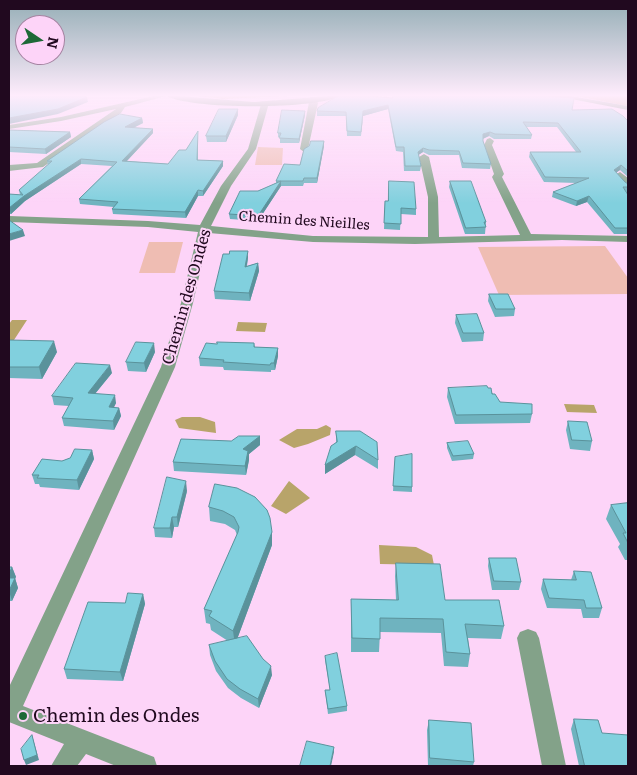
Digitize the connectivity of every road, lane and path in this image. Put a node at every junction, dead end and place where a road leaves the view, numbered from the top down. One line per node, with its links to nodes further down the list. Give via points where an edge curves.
1 (89, 131): 7 (street, via 46,161 31,167)
2 (257, 131): 11 (street, Chemin des Ondes, via 252,149 226,186)
3 (308, 131): 5 (street)
4 (490, 141): 12 (street, via 488,145 499,174 497,177)
5 (304, 150)
6 (424, 157): 14 (street, via 434,197)
7 (9, 168)
8 (620, 175): 9 (street)
9 (628, 184)
10 (9, 219): 11 (street, Chemin des Nieilles)
11 (204, 229): 14 (street, Chemin des Nieilles, via 313,240); 16 (street, Chemin des Ondes, via 168,366)
12 (527, 237): 13 (street, Chemin des Nieilles); 14 (street, Chemin des Nieilles)
13 (628, 239)
14 (434, 240)
15 (528, 638): 20 (street)
16 (9, 711): 17 (street)
17 (81, 740): 18 (street); 19 (street)
18 (63, 766)
19 (145, 766)
20 (554, 766)

